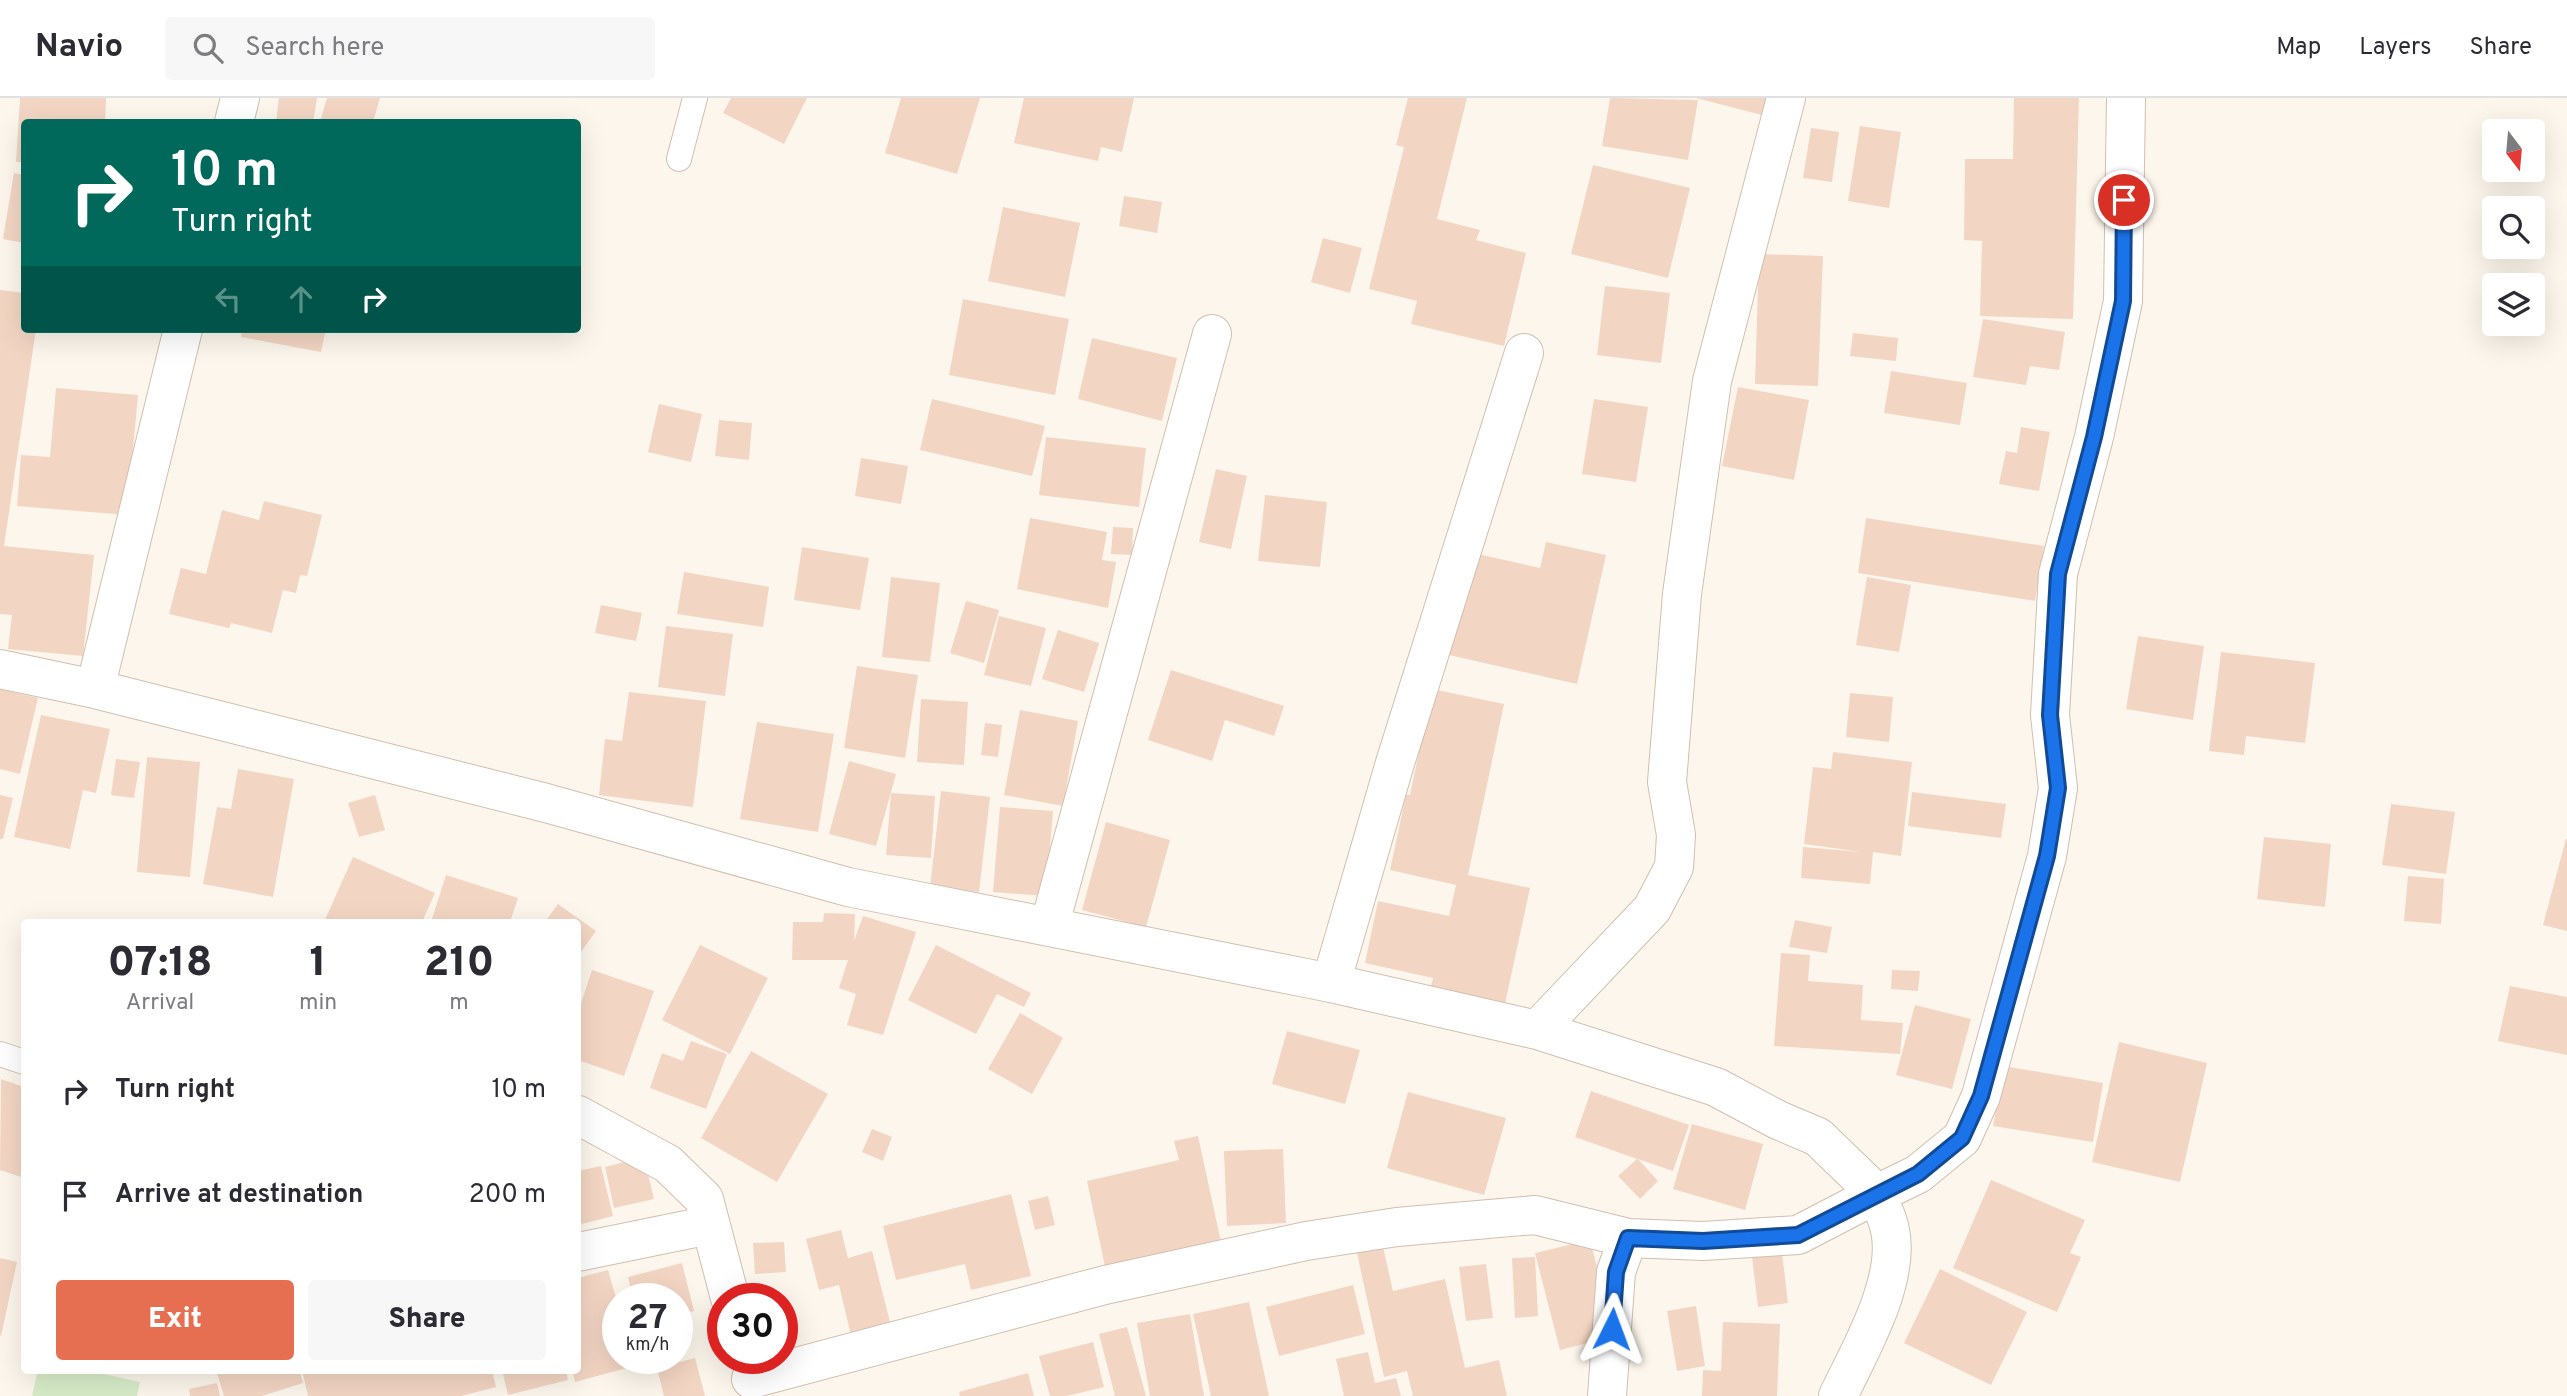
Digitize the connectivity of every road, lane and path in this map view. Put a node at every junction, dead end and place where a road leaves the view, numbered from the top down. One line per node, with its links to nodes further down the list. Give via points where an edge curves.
1 (240, 98): 5 (street)
2 (695, 98): 6 (lane)
3 (1786, 98): 14 (street, via 1712,380 1682,594 1667,782 1676,835 1674,867 1652,909)
4 (2126, 98): 18 (street, via 2123,301 2058,574 2050,715 2058,788 2047,856 1981,1096 1962,1138 1918,1174)
5 (235, 119)
6 (679, 159)
7 (182, 333): 11 (street)
8 (1212, 334): 12 (street)
9 (1524, 353): 13 (street)
10 (0, 669): 11 (street)
11 (95, 689): 12 (street, via 546,803 848,887)
12 (1049, 927): 13 (street)
13 (1331, 983): 14 (street)
14 (1537, 1030): 18 (street, via 1716,1087 1818,1137)
15 (0, 1054): 16 (lane)
16 (21, 1061)
17 (581, 1117): 19 (street, via 668,1164 704,1199)
18 (1877, 1194): 20 (street, via 1798,1235 1703,1241); 25 (street, via 1891,1231 1891,1256 1878,1309)
19 (710, 1225): 21 (street); 22 (street)
20 (1628, 1238): 23 (street, via 1535,1215 1398,1227 1306,1241 1105,1285); 24 (street, via 1616,1272)
21 (581, 1251)
22 (726, 1283)
23 (750, 1378)
24 (1608, 1396)
25 (1838, 1396)

